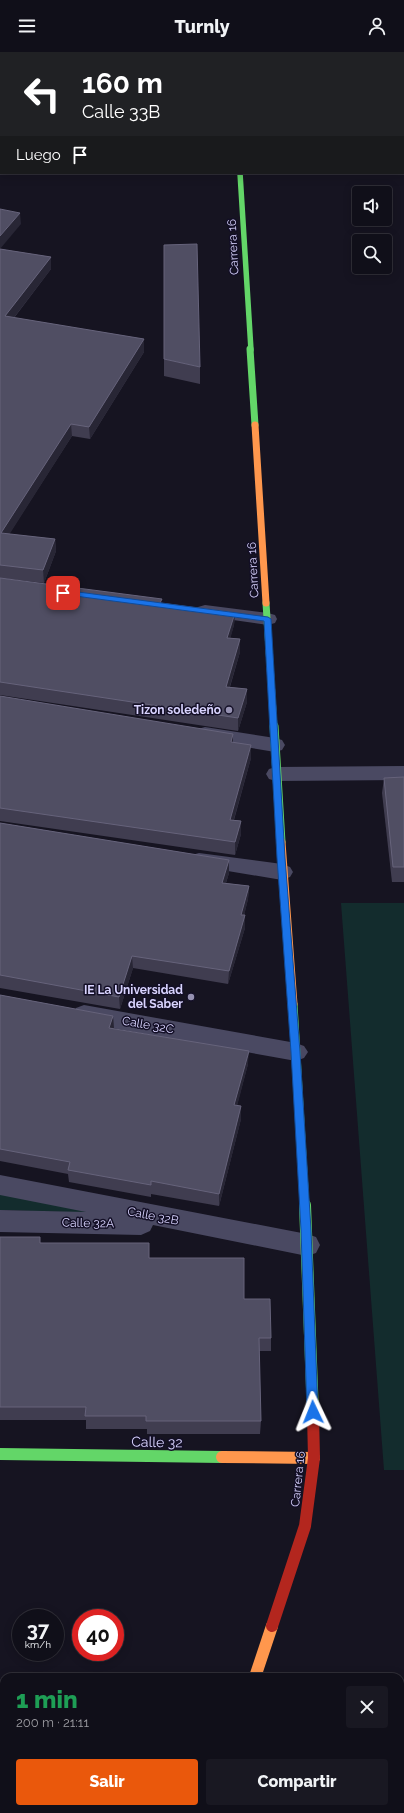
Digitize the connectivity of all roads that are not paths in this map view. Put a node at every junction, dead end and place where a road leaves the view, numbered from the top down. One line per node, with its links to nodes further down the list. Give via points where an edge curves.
1 (240, 174): 3 (street, Carrera 16)
2 (189, 609): 3 (street)
3 (268, 619): 5 (street, Carrera 16)
4 (188, 731): 5 (street)
5 (274, 745): 7 (street, Carrera 16)
6 (404, 773): 7 (street)
7 (276, 774): 9 (street, Carrera 16)
8 (180, 857): 9 (street)
9 (282, 872): 11 (street, Carrera 16)
10 (62, 1010): 11 (street, Calle 32C)
11 (296, 1052): 15 (street, Carrera 16)
12 (0, 1185): 14 (street, Calle 32B)
13 (0, 1221): 14 (street, Calle 32A)
14 (200, 1225): 15 (street, Calle 32B)
15 (307, 1245): 17 (street, Carrera 16)
16 (0, 1454): 17 (street, Calle 32)
17 (314, 1458): 18 (street, Carrera 16, via 305,1526)
18 (256, 1673)

